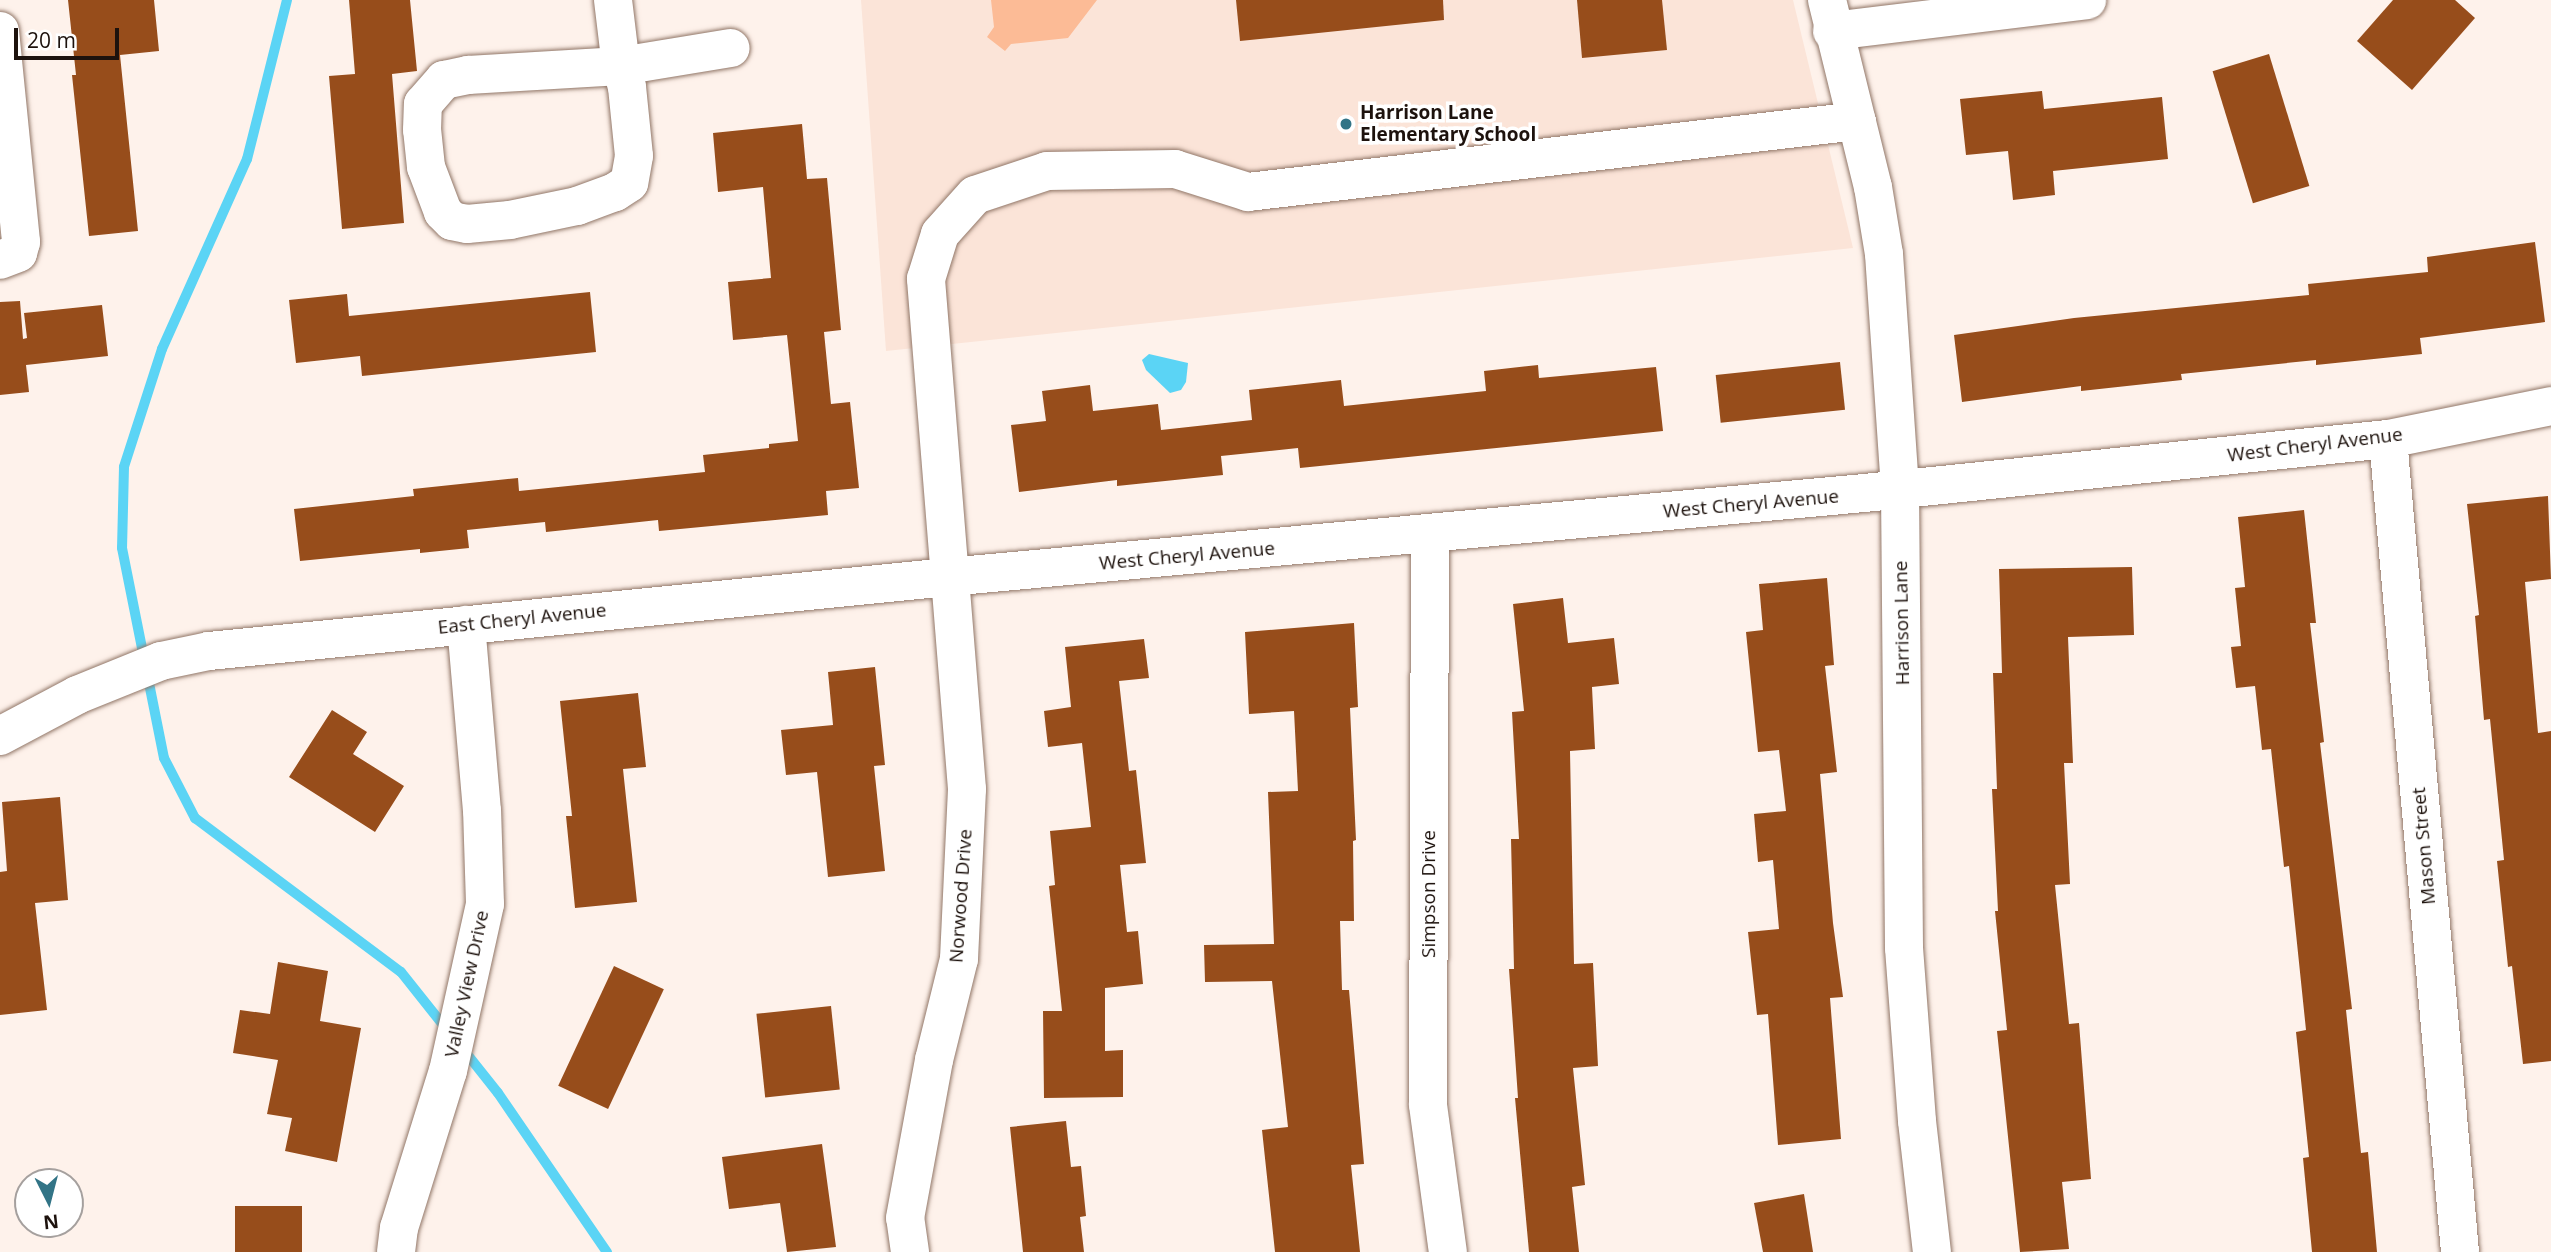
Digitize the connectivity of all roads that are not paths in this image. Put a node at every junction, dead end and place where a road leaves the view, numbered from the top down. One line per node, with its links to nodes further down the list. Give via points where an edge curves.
1 (613, 0): 6 (street)
2 (2087, 0): 3 (street)
3 (1829, 16): 7 (street, Harrison Lane)
4 (0, 32): 8 (street, via 21,242 18,253)
5 (731, 48): 6 (street)
6 (621, 66): 6 (street, via 444,79 423,104 422,130 426,167 443,212 452,221 467,225 510,220 577,206 629,183 634,156)
7 (1857, 121): 11 (street, Harrison Lane, via 1884,254); 13 (street, Norwood Drive, via 1248,192 1175,169 1047,171 975,195 940,234 926,279)
8 (0, 260)
9 (2551, 406): 10 (street, West Cheryl Avenue)
10 (2388, 439): 11 (street, West Cheryl Avenue); 20 (street, Mason Street)
11 (1900, 489): 12 (street, West Cheryl Avenue); 19 (street, Harrison Lane, via 1904,948)
12 (1430, 534): 13 (street, West Cheryl Avenue); 18 (street, Simpson Drive, via 1428,1105)
13 (948, 577): 14 (street, East Cheryl Avenue); 17 (street, Norwood Drive, via 967,789 959,959 934,1060 905,1218)
14 (466, 625): 15 (street, East Cheryl Avenue, via 209,651 161,662); 16 (street, Valley View Drive, via 485,904 448,1071 398,1228)
15 (0, 736)
16 (396, 1252)
17 (910, 1252)
18 (1448, 1252)
19 (1932, 1252)
20 (2460, 1252)

